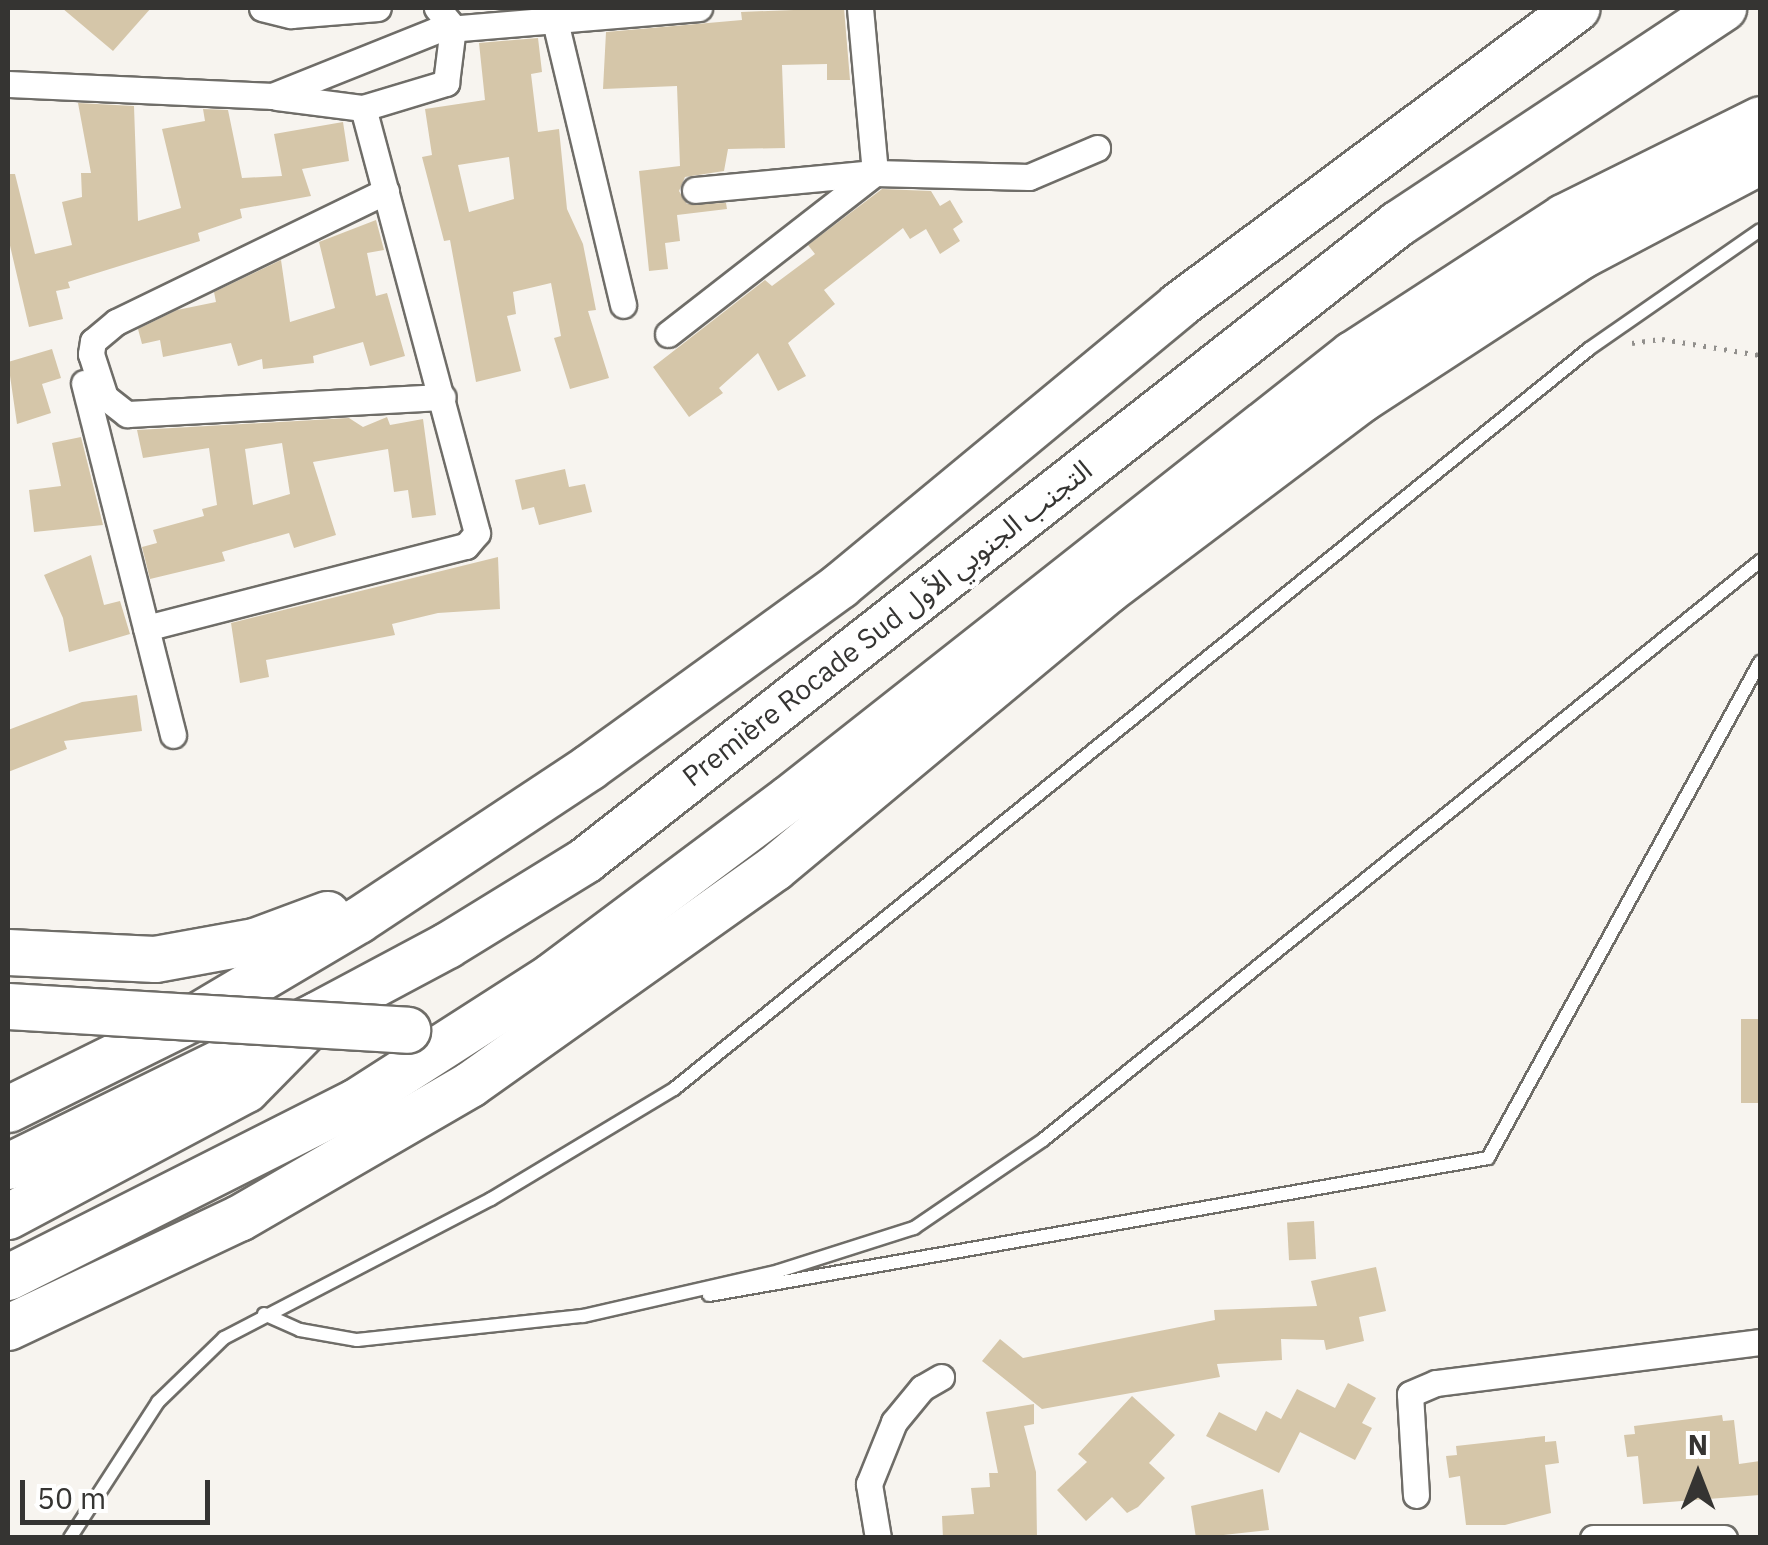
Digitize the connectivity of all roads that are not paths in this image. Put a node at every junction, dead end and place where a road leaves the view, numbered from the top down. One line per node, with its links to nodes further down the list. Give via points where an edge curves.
1 (262, 8): 2 (street, via 291,14)
2 (378, 8)
3 (699, 8): 8 (street)
4 (860, 8): 15 (street)
5 (1577, 8): 27 (highway, via 1178,306 840,585)
6 (1723, 8): 31 (highway, Première Rocade Sud التجنب الجنوبي الأول, via 1398,223 585,860)
7 (445, 17): 8 (street); 10 (street); 11 (street, via 446,83)
8 (554, 17): 19 (street)
9 (8, 84): 10 (street)
10 (272, 96): 11 (street)
11 (363, 108): 17 (street)
12 (1760, 119): 29 (highway, via 1564,217 1352,354 789,798)
13 (1096, 148): 15 (street, via 1029,177)
14 (1760, 161): 38 (highway, via 1580,256 1361,400 1109,589 861,800 687,934 454,1094 239,1218)
15 (875, 173): 16 (street); 20 (street)
16 (695, 190)
17 (386, 192): 22 (street); 22 (street, via 116,322 93,341 90,354 105,397 127,414)
18 (1760, 230): 36 (lane, via 1590,349 674,1089 491,1199)
19 (622, 306)
20 (668, 334)
21 (84, 383): 24 (street)
22 (443, 397): 24 (street, via 475,513 477,533 466,546)
23 (1760, 562): 37 (lane, via 1043,1140 914,1228 779,1271)
24 (146, 628): 26 (street)
25 (1760, 662): 37 (lane, via 1488,1158)
26 (173, 735)
27 (449, 865): 28 (highway, via 385,885 305,924 202,953 106,962); 32 (highway, via 198,1015)
28 (8, 952)
29 (551, 976): 30 (highway, bridge, via 407,1030); 35 (highway, via 355,1102)
30 (8, 1006)
31 (318, 1014): 33 (highway, Première Rocade Sud التجنب الجنوبي الأول); 34 (highway, via 276,1065 246,1088)
32 (8, 1109)
33 (8, 1166)
34 (8, 1216)
35 (8, 1277)
36 (264, 1314): 37 (lane, via 300,1330 357,1340); 42 (lane, via 224,1338 158,1402)
37 (583, 1316)
38 (8, 1328)
39 (1760, 1342): 41 (street, via 1436,1383 1410,1394)
40 (941, 1378): 43 (street, via 922,1388 894,1422 868,1484)
41 (1416, 1495)
42 (70, 1538)
43 (878, 1538)
44 (1592, 1538): 45 (street)
45 (1724, 1538)

